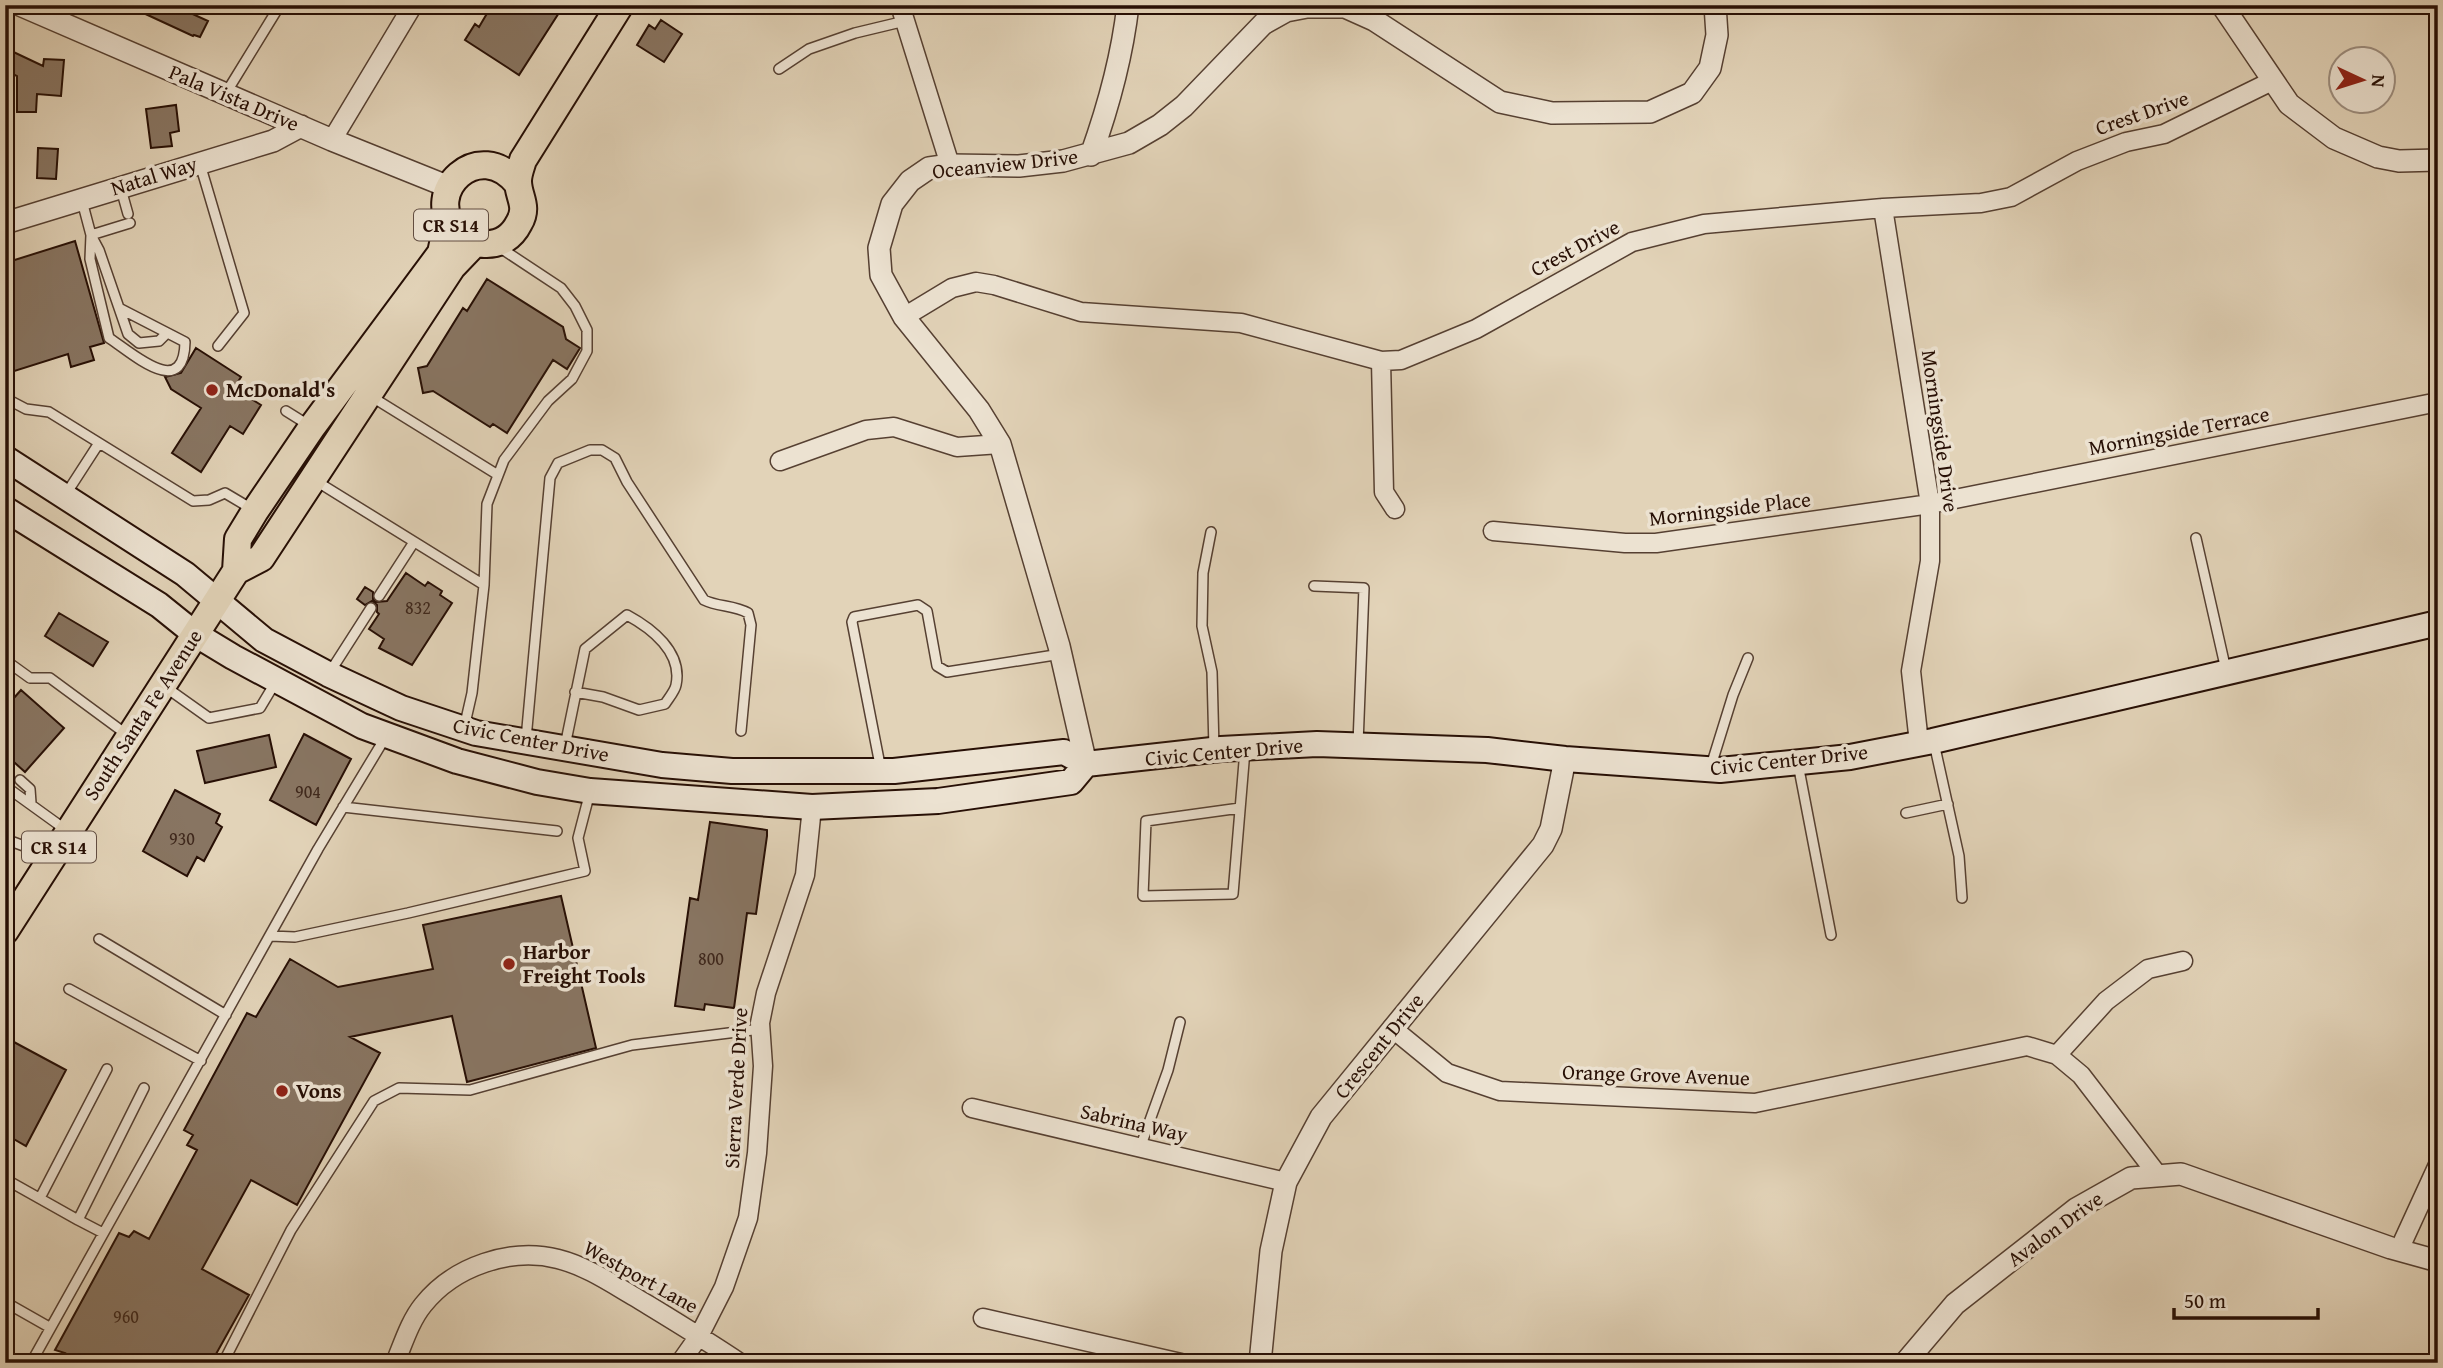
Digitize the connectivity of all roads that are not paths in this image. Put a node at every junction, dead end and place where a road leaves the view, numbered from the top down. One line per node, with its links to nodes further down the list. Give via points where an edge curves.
1 (20, 5): 9 (street, Pala Vista Drive)
2 (280, 5): 13 (lane)
3 (413, 5): 15 (street)
4 (600, 5): 19 (main road, CR S14, via 507,150)
5 (620, 5): 21 (main road, South Santa Fe Avenue / CR S14, via 530,147)
6 (1128, 5): 16 (street, via 1110,103)
7 (1715, 5): 16 (street, Oceanview Drive, via 1717,36 1710,68 1692,93 1650,112 1552,114 1500,102 1374,19 1345,7 1286,12 1263,24 1160,125 1129,143)
8 (2222, 5): 12 (street)
9 (60, 13): 13 (street, Pala Vista Drive)
10 (902, 13): 11 (lane, via 808,49); 20 (street)
11 (779, 69)
12 (2272, 81): 17 (street, via 2289,104 2334,138 2378,157); 25 (street, Crest Drive, via 2164,134 2126,142 2077,161 2011,197)
13 (225, 94): 14 (street, Pala Vista Drive)
14 (301, 126): 15 (street, Pala Vista Drive); 18 (street, Natal Way, via 273,141)
15 (332, 140): 23 (street, Pala Vista Drive)
16 (1091, 155): 20 (street, Oceanview Drive, via 1019,166)
17 (2438, 160)
18 (200, 162): 22 (street, Natal Way); 33 (lane, via 244,313)
19 (486, 164): 21 (main road, via 503,170); 23 (main road, CR S14, via 460,173)
20 (950, 165): 31 (street, Oceanview Drive, via 929,168 910,181 891,204 879,248 881,275)
21 (518, 184): 29 (main road, South Santa Fe Avenue / CR S14, via 523,215 510,236)
22 (120, 187): 24 (street, Natal Way); 28 (lane, via 129,218)
23 (449, 187): 26 (main road, South Santa Fe Avenue / CR S14)
24 (81, 199): 27 (street, Natal Way); 28 (lane)
25 (1883, 208): 34 (street, Crest Drive, via 1704,224 1632,242 1476,328 1401,360); 47 (street, Morningside Drive)
26 (448, 220): 29 (main road, CR S14, via 458,233); 39 (main road, South Santa Fe Avenue / CR S14, via 441,253 432,268)
27 (5, 223)
28 (91, 235): 30 (lane); 32 (lane, via 90,259 109,338 156,370 168,372 185,359 185,342)
29 (484, 243): 35 (main road, South Santa Fe Avenue / CR S14, via 452,267); 44 (lane, via 561,288 587,330 587,351 572,379 548,401)
30 (119, 308): 32 (lane); 32 (lane, via 128,334 139,343 159,341)
31 (904, 317): 34 (street, Crest Drive, via 952,288 976,282 1081,312 1241,323); 41 (street, Oceanview Drive, via 979,410)
32 (167, 333)
33 (218, 346)
34 (1381, 361): 49 (street, via 1384,492)
35 (368, 394): 44 (lane); 45 (main road, South Santa Fe Avenue / CR S14)
36 (5, 398): 40 (lane, via 26,409 49,412)
37 (2438, 402): 47 (street, Morningside Terrace)
38 (286, 411): 39 (lane)
39 (312, 426): 50 (main road, South Santa Fe Avenue / CR S14)
40 (99, 443): 46 (lane); 50 (lane, via 193,501 225,493)
41 (1000, 444): 43 (street, via 957,447 894,427 866,430); 63 (street, Oceanview Drive)
42 (5, 458): 46 (main road, Civic Center Drive)
43 (780, 461)
44 (498, 475): 56 (lane, via 487,504)
45 (312, 479): 54 (lane); 55 (main road, South Santa Fe Avenue / CR S14, via 261,558)
46 (65, 497): 59 (main road, Civic Center Drive)
47 (1930, 504): 51 (street, Morningside Place, via 1656,543); 76 (street, Morningside Drive, via 1930,561 1912,671)
48 (5, 509): 62 (main road, Civic Center Drive, via 159,605)
49 (1395, 509)
50 (255, 511): 55 (main road, South Santa Fe Avenue / CR S14, via 238,539)
51 (1493, 531)
52 (1211, 532): 80 (lane, via 1203,573 1202,626 1212,672)
53 (2196, 538): 66 (lane)
54 (414, 542): 56 (lane); 58 (lane)
55 (236, 571): 59 (main road, South Santa Fe Avenue / CR S14)
56 (484, 585): 71 (lane)
57 (1314, 586): 77 (lane, via 1364,588)
58 (379, 596)
59 (218, 600): 62 (main road, South Santa Fe Avenue / CR S14); 67 (main road, Civic Center Drive, via 264,640)
60 (371, 608): 67 (lane)
61 (2438, 623): 66 (main road, Civic Center Drive)
62 (195, 634): 68 (main road, Civic Center Drive); 69 (main road, South Santa Fe Avenue / CR S14)
63 (1061, 654): 83 (street, Oceanview Drive); 85 (lane, via 947,673 937,666 923,607 854,617)
64 (1748, 658): 84 (lane)
65 (5, 660): 73 (lane, via 30,678 50,678)
66 (2226, 672): 76 (main road, Civic Center Drive)
67 (328, 674): 71 (main road, Civic Center Drive, via 401,708)
68 (277, 680): 69 (lane, via 260,708 209,718); 74 (main road, Civic Center Drive)
69 (163, 685): 73 (main road, South Santa Fe Avenue / CR S14)
70 (575, 692): 70 (lane, via 585,649 626,615 648,627 674,657 676,685 665,704 639,710); 78 (lane)
71 (464, 730): 75 (main road, Civic Center Drive)
72 (741, 731): 75 (lane, via 751,625 748,613 704,600 615,458 602,450 590,450 558,463 550,478)
73 (130, 736): 96 (main road, South Santa Fe Avenue / CR S14)
74 (386, 736): 88 (main road, Civic Center Drive, via 457,761); 91 (lane)
75 (526, 741): 78 (main road, Civic Center Drive)
76 (1926, 742): 82 (main road, Civic Center Drive); 90 (lane)
77 (1358, 745): 79 (main road, Civic Center Drive); 81 (main road, Civic Center Drive, via 1487,750)
78 (565, 748): 85 (main road, Civic Center Drive, via 662,765 732,771)
79 (1246, 748): 80 (main road, Civic Center Drive); 93 (lane)
80 (1214, 750): 83 (main road, Civic Center Drive)
81 (1565, 759): 84 (main road, Civic Center Drive); 108 (street, Crescent Drive, via 1551,830 1543,845)
82 (1798, 762): 84 (main road, Civic Center Drive); 101 (lane)
83 (1086, 764): 85 (main road, Civic Center Drive, via 1064,752); 92 (main road, Civic Center Drive, via 1072,782 939,801)
84 (1710, 769)
85 (888, 771): 92 (main road, via 871,782 834,783 824,788)
86 (20, 780): 89 (lane, via 30,789)
87 (5, 786): 89 (lane)
88 (590, 791): 92 (main road, Civic Center Drive); 102 (lane, via 578,838 585,871 295,937)
89 (31, 803): 96 (lane)
90 (1948, 804): 94 (lane); 99 (lane, via 1961,867)
91 (343, 807): 95 (lane); 102 (lane)
92 (812, 807): 109 (street, Sierra Verde Drive, via 804,875 766,993)
93 (1240, 808): 93 (lane, via 1233,894 1143,896 1146,821)
94 (1906, 813)
95 (557, 831)
96 (68, 832): 98 (main road, South Santa Fe Avenue / CR S14)
97 (5, 839): 98 (lane)
98 (52, 857): 100 (main road, South Santa Fe Avenue / CR S14)
99 (1962, 898)
100 (8, 920)
101 (1831, 935)
102 (270, 936): 106 (lane)
103 (99, 939): 106 (lane)
104 (2182, 961): 110 (street, via 2148,969 2106,1001)
105 (69, 989): 111 (lane)
106 (226, 1015): 111 (lane)
107 (1180, 1022): 115 (lane)
108 (1392, 1028): 110 (street, Orange Grove Avenue, via 1447,1073 1500,1091 1755,1103 2027,1046); 119 (street, Crescent Drive, via 1321,1117)
109 (761, 1029): 128 (street, Sierra Verde Drive, via 763,1066 748,1218 724,1287); 130 (lane, via 632,1045 470,1090 399,1088 374,1101 291,1230)
110 (2057, 1055): 117 (street, via 2081,1075)
111 (201, 1061): 122 (lane)
112 (107, 1069): 120 (lane)
113 (144, 1088): 121 (lane)
114 (972, 1108): 115 (street, Sabrina Way)
115 (1140, 1148): 119 (street, Sabrina Way)
116 (2438, 1166): 123 (street)
117 (2157, 1174): 123 (street, Avalon Drive, via 2181,1174); 136 (street, Avalon Drive, via 2131,1178 2076,1209 1955,1304)
118 (5, 1179): 120 (lane)
119 (1286, 1182): 135 (street, Crescent Drive, via 1272,1251)
120 (40, 1198): 121 (lane)
121 (78, 1220): 122 (lane)
122 (103, 1233): 127 (lane)
123 (2399, 1250): 124 (street, Avalon Drive)
124 (2438, 1261)
125 (5, 1302): 127 (lane)
126 (982, 1318): 134 (street)
127 (49, 1327): 129 (lane)
128 (699, 1336): 131 (street, Westport Lane, via 597,1275 561,1259 515,1255 460,1273 432,1294 413,1320); 132 (street, Sierra Verde Drive); 133 (street, Westport Lane)
129 (31, 1363)
130 (223, 1363)
131 (395, 1363)
132 (680, 1363)
133 (740, 1363)
134 (1181, 1363)
135 (1260, 1363)
136 (1905, 1363)

